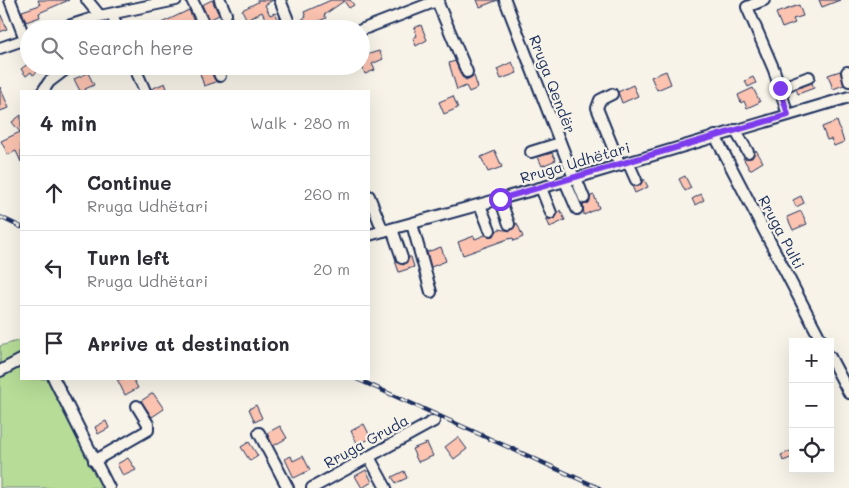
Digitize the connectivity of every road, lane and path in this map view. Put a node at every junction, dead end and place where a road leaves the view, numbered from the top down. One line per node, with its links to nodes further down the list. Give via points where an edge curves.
1 (10, 0): 19 (street)
2 (86, 0): 14 (street)
3 (176, 0): 11 (street)
4 (192, 0): 17 (street)
5 (220, 0): 13 (street)
6 (280, 0): 18 (street)
7 (438, 0): 20 (street); 23 (street)
8 (505, 0): 35 (street, Rruga Qendër)
9 (764, 0): 10 (street)
10 (746, 3): 27 (street)
11 (139, 5): 12 (street)
12 (112, 14): 14 (street); 16 (street)
13 (226, 14)
14 (100, 16): 15 (street)
15 (92, 20)
16 (114, 20)
17 (202, 20)
18 (288, 20)
19 (20, 22)
20 (370, 26)
21 (20, 41): 22 (street)
22 (0, 48)
23 (467, 72)
24 (58, 75): 28 (street)
25 (138, 75): 29 (street)
26 (809, 77): 27 (street)
27 (780, 88): 32 (street)
28 (44, 90)
29 (145, 90)
30 (612, 94): 38 (street, via 600,100 597,108)
31 (849, 97): 32 (street, Rruga Udhëtari)
32 (788, 115): 33 (street, Rruga Udhëtari)
33 (735, 130): 34 (street, Rruga Udhëtari); 37 (street)
34 (715, 136): 38 (street, Rruga Udhëtari); 54 (street, Rruga Pulti)
35 (560, 143): 36 (street); 39 (street, Rruga Qendër)
36 (531, 152)
37 (748, 152)
38 (624, 164): 39 (street, Rruga Udhëtari); 40 (street)
39 (572, 179): 41 (street, Rruga Udhëtari); 44 (street, Rruga Qendër)
40 (636, 180)
41 (541, 188): 43 (street, Rruga Udhëtari); 46 (street)
42 (370, 198): 49 (street)
43 (500, 199): 45 (street, Rruga Udhëtari); 48 (street)
44 (582, 201)
45 (480, 204): 47 (street, Rruga Udhëtari); 50 (street)
46 (551, 213)
47 (412, 224): 49 (street, Rruga Udhëtari); 53 (street)
48 (508, 224)
49 (388, 230): 51 (street, Rruga Udhëtari); 52 (street)
50 (490, 230)
51 (370, 236)
52 (402, 258)
53 (432, 292)
54 (820, 338)
55 (20, 361): 57 (street)
56 (834, 365): 59 (street)
57 (0, 371)
58 (54, 380): 64 (street)
59 (849, 393)
60 (137, 406): 64 (street, via 148,430)
61 (434, 421): 63 (street, Rruga Gruda)
62 (259, 434): 66 (street)
63 (369, 457): 67 (street, Rruga Gruda); 68 (street)
64 (94, 461): 65 (street)
65 (109, 488)
66 (288, 488)
67 (312, 488)
68 (386, 488)

